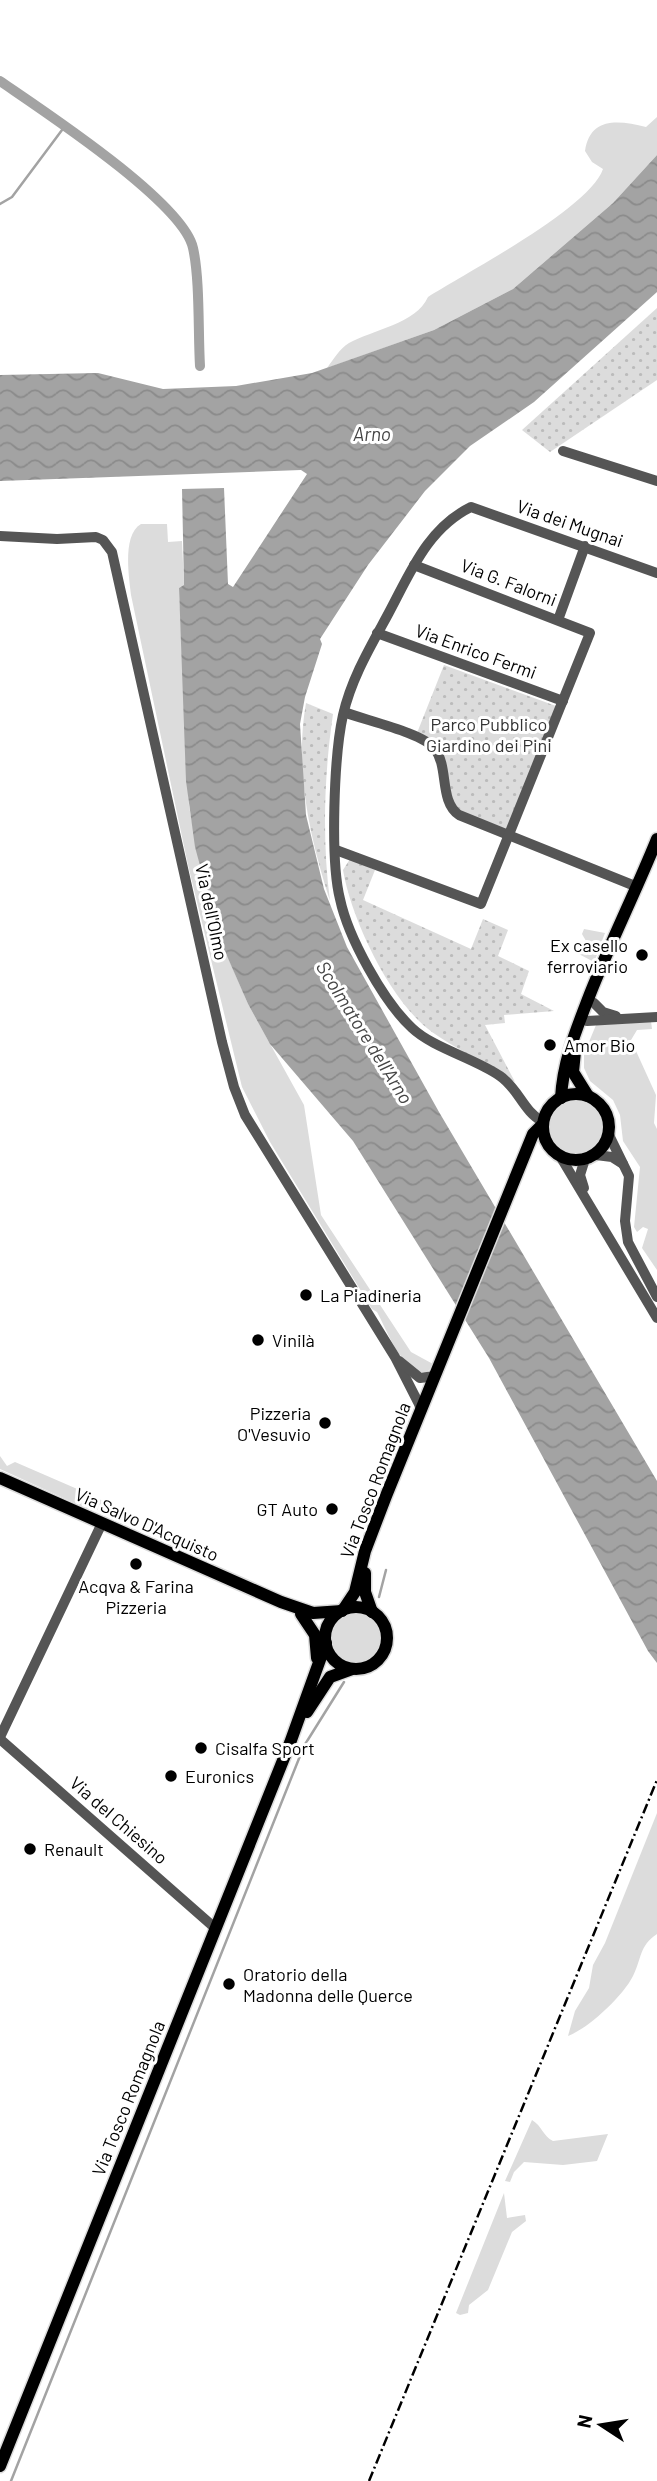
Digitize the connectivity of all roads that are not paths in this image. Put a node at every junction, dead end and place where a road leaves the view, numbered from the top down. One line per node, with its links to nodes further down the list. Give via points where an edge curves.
1 (563, 452): 2 (street)
2 (657, 481)
3 (0, 536): 31 (street, Via dell'Olmo, via 96,537 112,552 237,1098)
4 (585, 546): 5 (street, Via dei Mugnai, via 471,507 439,527); 6 (street, Via dei Mugnai); 7 (street)
5 (414, 565): 7 (street, Via G. Falorni); 8 (street)
6 (657, 572)
7 (558, 620): 9 (street, Via G. Falorni, via 590,633)
8 (377, 633): 9 (street, Via Enrico Fermi); 10 (street)
9 (563, 701): 11 (street)
10 (344, 712): 11 (street, via 432,746 441,760 453,810); 13 (street, via 338,749)
11 (509, 836): 13 (street, via 481,904); 15 (street)
12 (657, 839): 14 (main road)
13 (336, 850): 22 (street, via 337,880 348,925 403,1018 420,1034 505,1079)
14 (643, 873): 15 (main road); 16 (main road)
15 (635, 886): 21 (main road, via 568,1050)
16 (594, 1003): 18 (street, via 606,1013); 19 (main road)
17 (657, 1017): 18 (street)
18 (625, 1018): 19 (street)
19 (587, 1021): 20 (main road, via 573,1066)
20 (587, 1096): 21 (main road); 23 (main road, via 604,1111)
21 (561, 1098): 22 (main road)
22 (542, 1123): 24 (main road, via 545,1140); 25 (main road, Via Tosco Romagnola, via 533,1134)
23 (608, 1133): 26 (main road, via 605,1144); 27 (street)
24 (558, 1155): 25 (main road); 26 (main road); 28 (street)
25 (527, 1157): 32 (main road, Via Tosco Romagnola)
26 (590, 1157): 27 (street, via 612,1157); 28 (street, via 581,1178)
27 (625, 1166): 29 (street, via 629,1176 626,1235)
28 (592, 1207): 30 (street)
29 (657, 1297)
30 (657, 1318)
31 (395, 1357): 33 (street, Via dell'Olmo, via 420,1378); 34 (street, Via dell'Olmo)
32 (441, 1363): 33 (main road, Via Tosco Romagnola); 41 (main road, Via Tosco Romagnola, via 439,1379 368,1563 364,1587)
33 (435, 1376): 34 (main road, Via Tosco Romagnola)
34 (421, 1409): 37 (main road, Via Tosco Romagnola)
35 (0, 1478): 36 (main road, Via Salvo D'Acquisto)
36 (102, 1523): 38 (main road, Via Salvo D'Acquisto); 46 (street)
37 (364, 1555): 39 (main road, Via Tosco Romagnola, via 355,1592); 40 (main road, via 347,1592)
38 (281, 1602): 40 (main road, via 308,1612); 42 (main road)
39 (343, 1610): 40 (main road); 41 (main road, via 355,1607); 43 (main road, via 329,1624)
40 (327, 1612)
41 (372, 1612): 45 (main road, via 386,1630 385,1650 372,1665)
42 (302, 1614): 43 (main road, via 316,1624); 44 (main road, via 316,1637)
43 (326, 1642): 44 (main road, Via Tosco Romagnola); 45 (main road, via 335,1661)
44 (317, 1669): 47 (main road, Via Tosco Romagnola)
45 (352, 1669): 47 (main road, Via Tosco Romagnola, via 337,1672 326,1682)
46 (0, 1738): 48 (street, Via del Chiesino)
47 (290, 1743): 48 (main road, Via Tosco Romagnola)
48 (215, 1928): 49 (main road, Via Tosco Romagnola)
49 (0, 2466)

